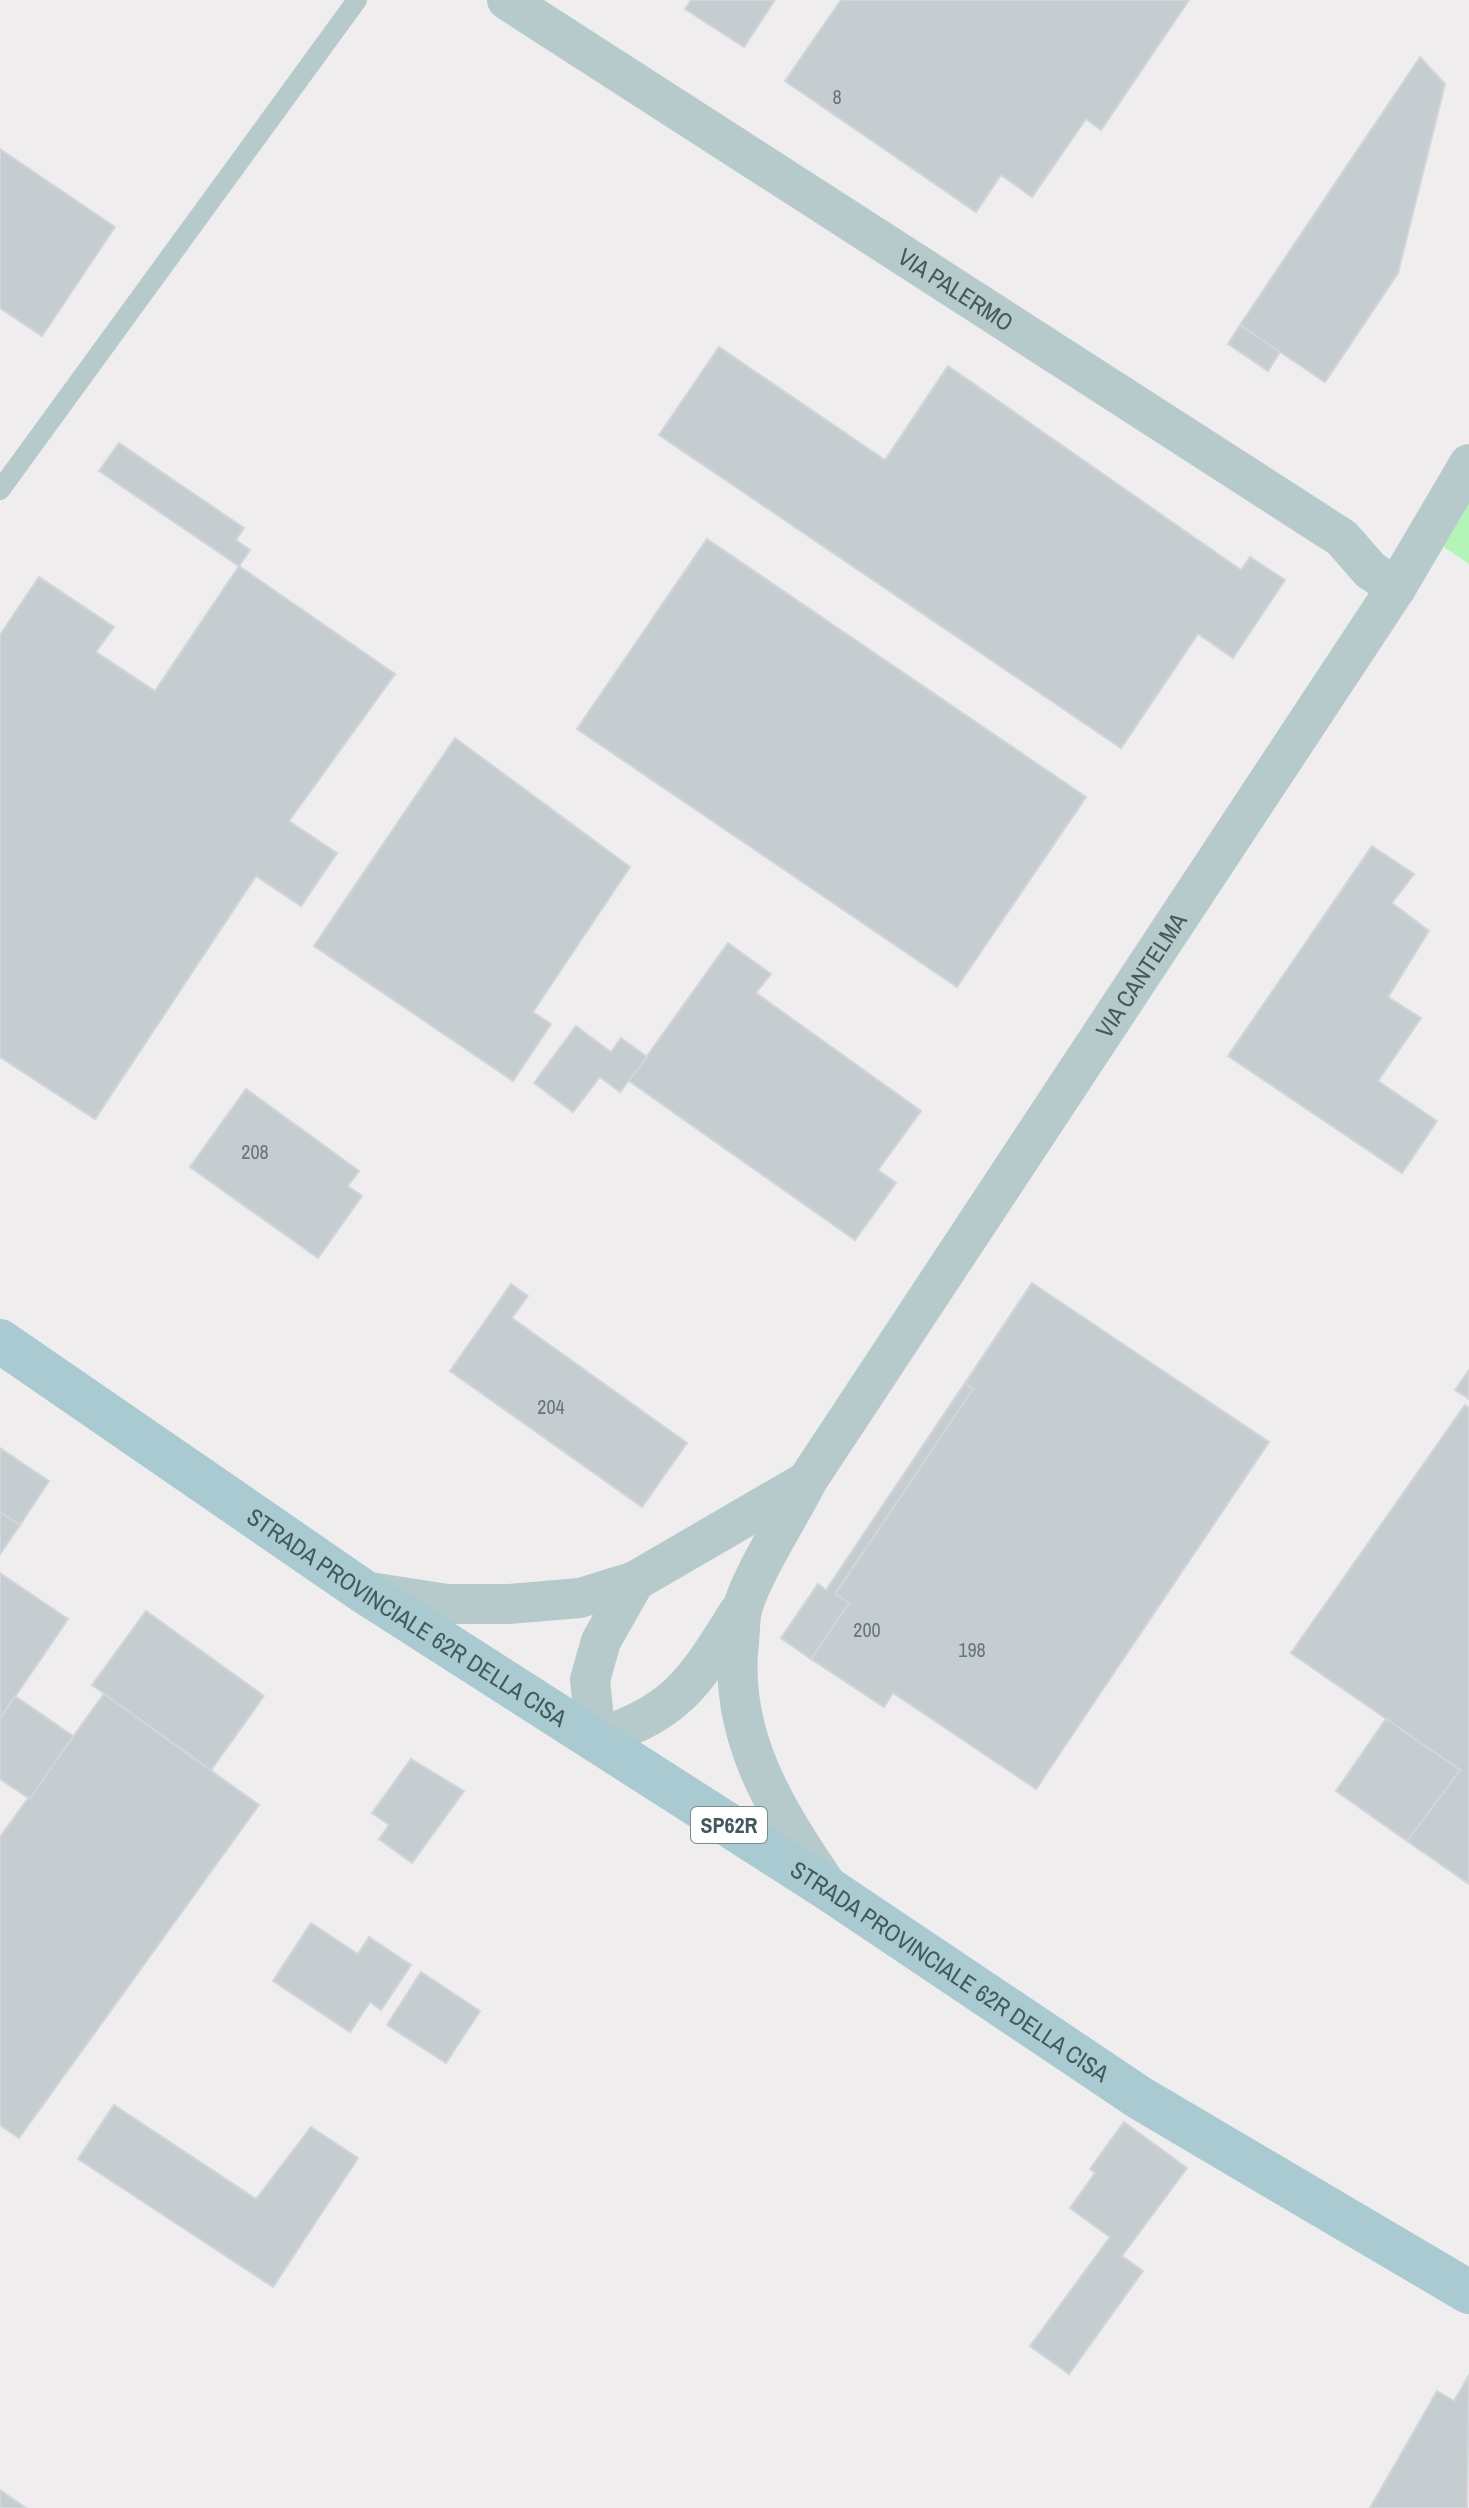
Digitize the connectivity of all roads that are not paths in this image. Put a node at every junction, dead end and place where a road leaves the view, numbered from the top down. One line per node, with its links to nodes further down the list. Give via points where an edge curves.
1 (357, 0): 4 (lane)
2 (507, 0): 5 (street, VIA PALERMO, via 1342,538 1370,570)
3 (1469, 464): 5 (street, VIA CANTELMA)
4 (0, 490)
5 (1396, 588): 7 (street, VIA CANTELMA)
6 (0, 1341): 9 (main road, STRADA PROVINCIALE 62R DELLA CISA / SP62R)
7 (807, 1481): 8 (street); 10 (street, VIA CANTELMA)
8 (635, 1581): 9 (street, via 580,1598 508,1604 447,1604); 11 (street, via 601,1641 590,1680)
9 (363, 1591): 11 (main road, STRADA PROVINCIALE 62R DELLA CISA / SP62R)
10 (743, 1607): 11 (street, via 667,1708); 12 (street, via 736,1666 753,1761 785,1824)
11 (596, 1739): 12 (main road, STRADA PROVINCIALE 62R DELLA CISA / SP62R)
12 (830, 1890): 13 (main road, STRADA PROVINCIALE 62R DELLA CISA / SP62R, via 1140,2098)
13 (1469, 2292)

